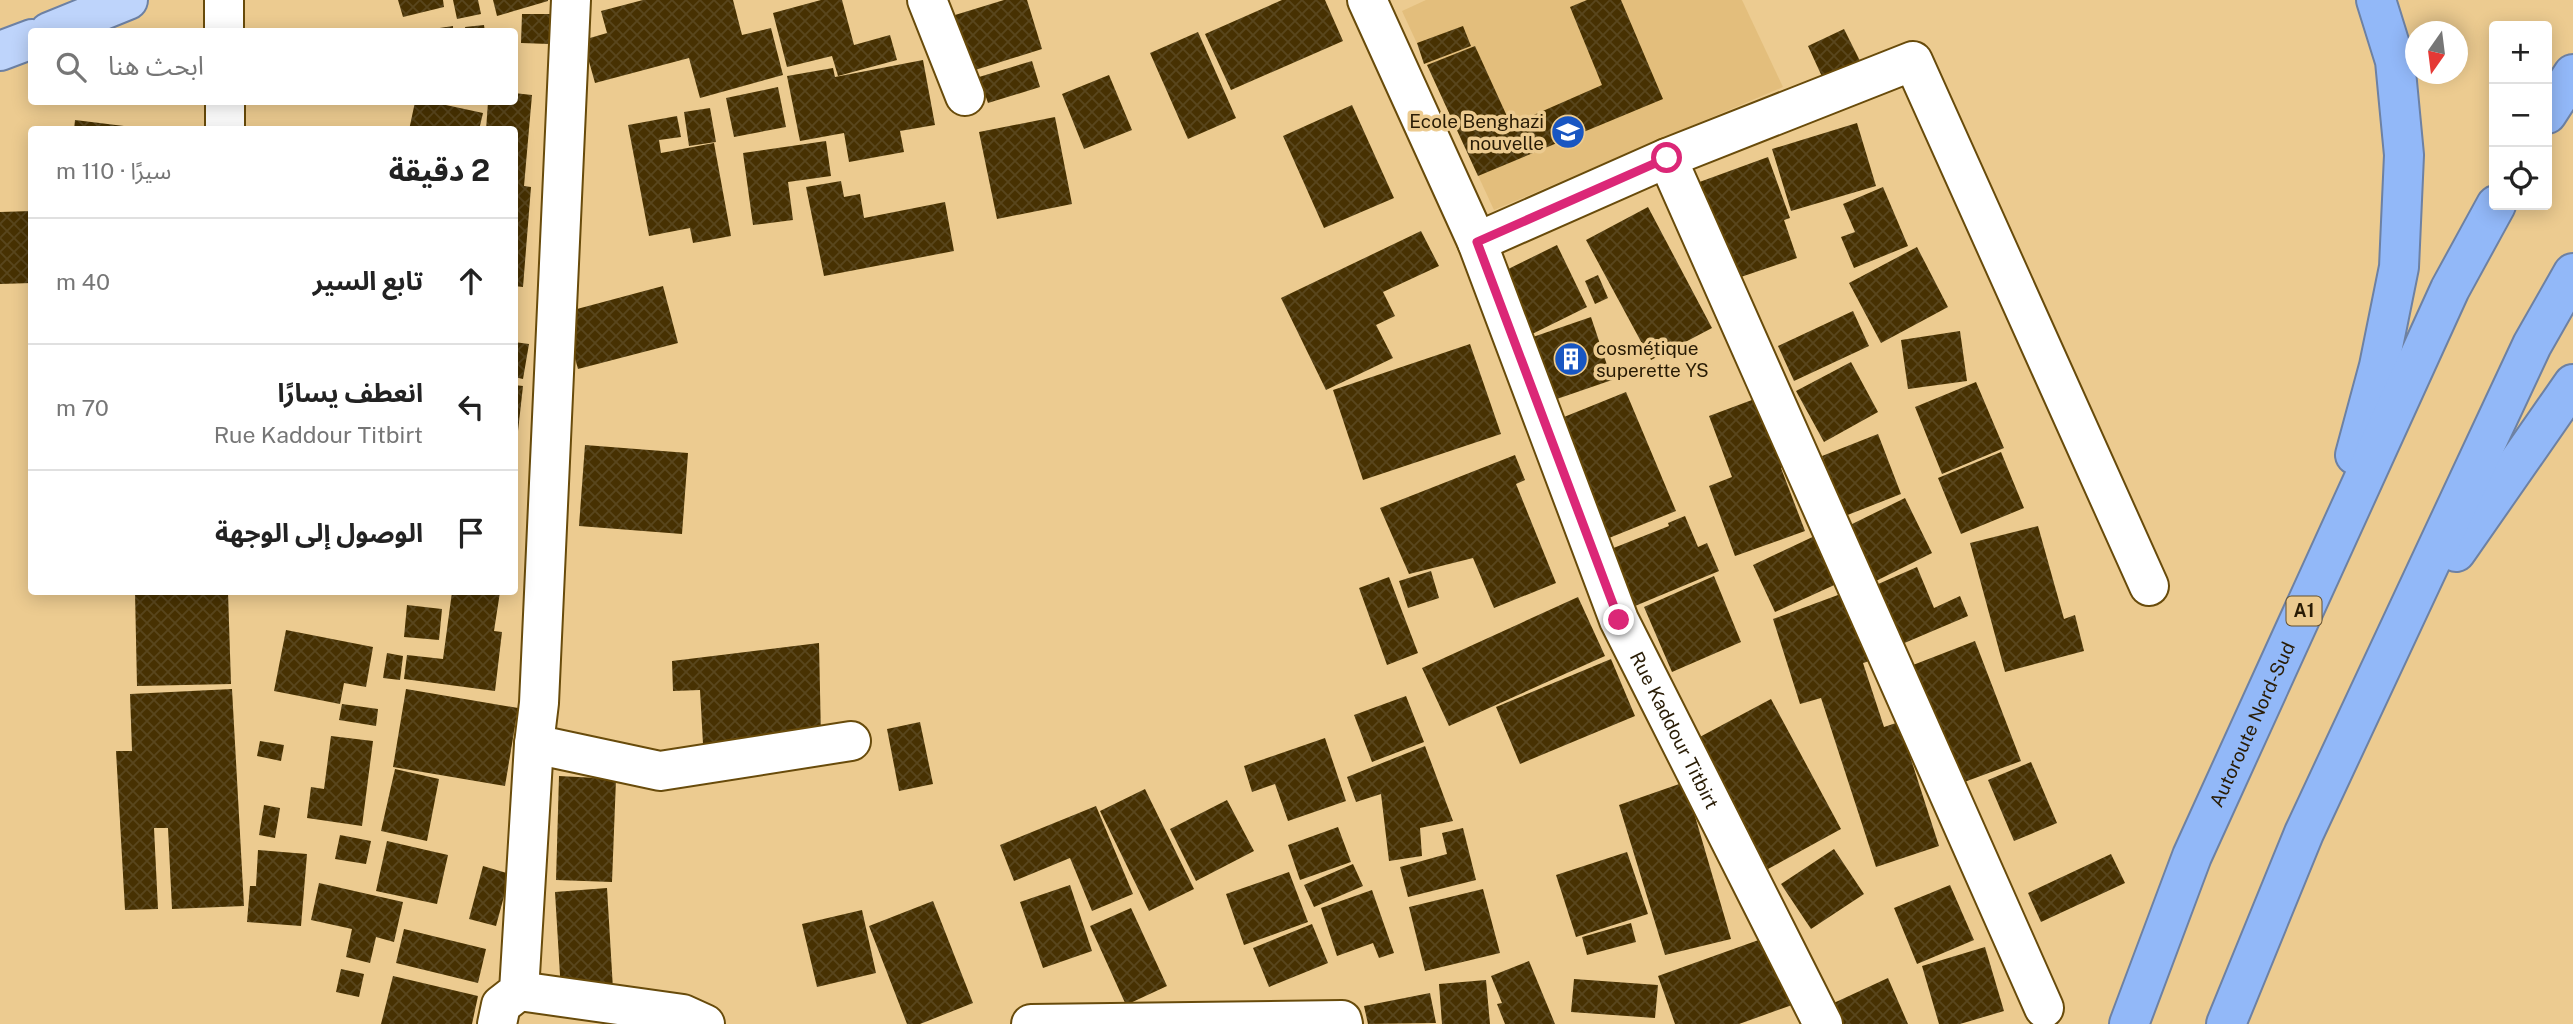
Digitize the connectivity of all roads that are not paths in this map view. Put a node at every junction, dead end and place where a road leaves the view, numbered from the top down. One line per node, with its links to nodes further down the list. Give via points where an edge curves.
1 (223, 0): 8 (street)
2 (571, 0): 25 (street)
3 (927, 0): 12 (street)
4 (1367, 0): 18 (street, Rue Kaddour Titbirt)
5 (2376, 0): 21 (highway, via 2395,61 2404,155 2399,267 2378,370)
6 (124, 1): 7 (main road)
7 (59, 28)
8 (224, 28)
9 (28, 40): 10 (main road)
10 (0, 51)
11 (2573, 74): 14 (highway)
12 (965, 96)
13 (225, 105): 15 (street)
14 (2552, 106)
15 (225, 126)
16 (1667, 158): 18 (street); 22 (street, via 1913,61); 27 (street)
17 (2493, 210): 21 (highway, Autoroute Nord-Sud / A1, via 2450,289)
18 (1477, 242): 32 (street, Rue Kaddour Titbirt, via 1619,620)
19 (2573, 273): 23 (highway, via 2532,345)
20 (2573, 384): 23 (highway)
21 (2326, 563): 33 (highway, Autoroute Nord-Sud / A1, via 2192,856)
22 (2149, 586)
23 (2393, 643): 34 (highway, via 2304,833)
24 (851, 741): 25 (street, via 660,771)
25 (534, 744): 26 (street)
26 (519, 990): 28 (street, via 501,1005); 29 (street, via 682,1014)
27 (2044, 1008)
28 (497, 1024)
29 (705, 1024)
30 (1031, 1024): 31 (street, via 1342,1020)
31 (1343, 1024)
32 (1823, 1024)
33 (2129, 1024)
34 (2226, 1024)

